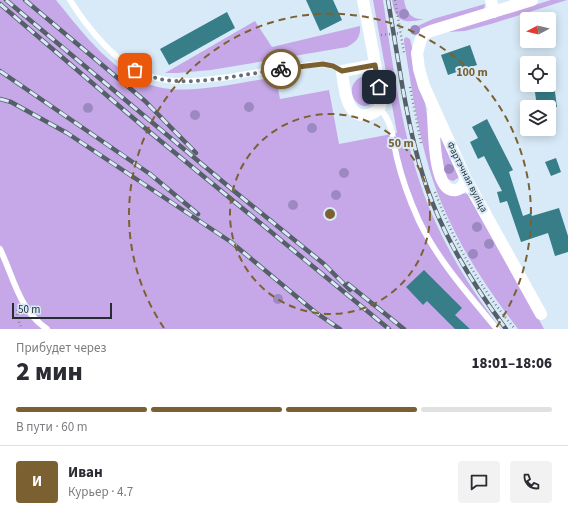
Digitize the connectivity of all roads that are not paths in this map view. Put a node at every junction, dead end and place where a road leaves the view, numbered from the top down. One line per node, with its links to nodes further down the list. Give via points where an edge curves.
1 (70, 0): 6 (lane, via 96,35 123,61 135,70 163,80 208,80 323,64)
2 (363, 0): 5 (street)
3 (532, 0): 4 (street)
4 (492, 6): 7 (street, Фартэчная вуліца, via 424,34 418,46 417,61)
5 (375, 65): 6 (street); 8 (street, via 381,98)
6 (342, 71): 8 (street, via 348,102 354,111 364,115 376,112)
7 (432, 106): 9 (street, Фартэчная вуліца); 9 (street, via 436,159 441,179 450,189 455,190 460,188)
8 (379, 108): 13 (lane, via 389,120 402,175 419,222 451,273)
9 (466, 179): 11 (street, Фартэчная вуліца)
10 (0, 249): 12 (lane, via 26,309 32,318)
11 (541, 314)
12 (47, 329)
13 (498, 329)

